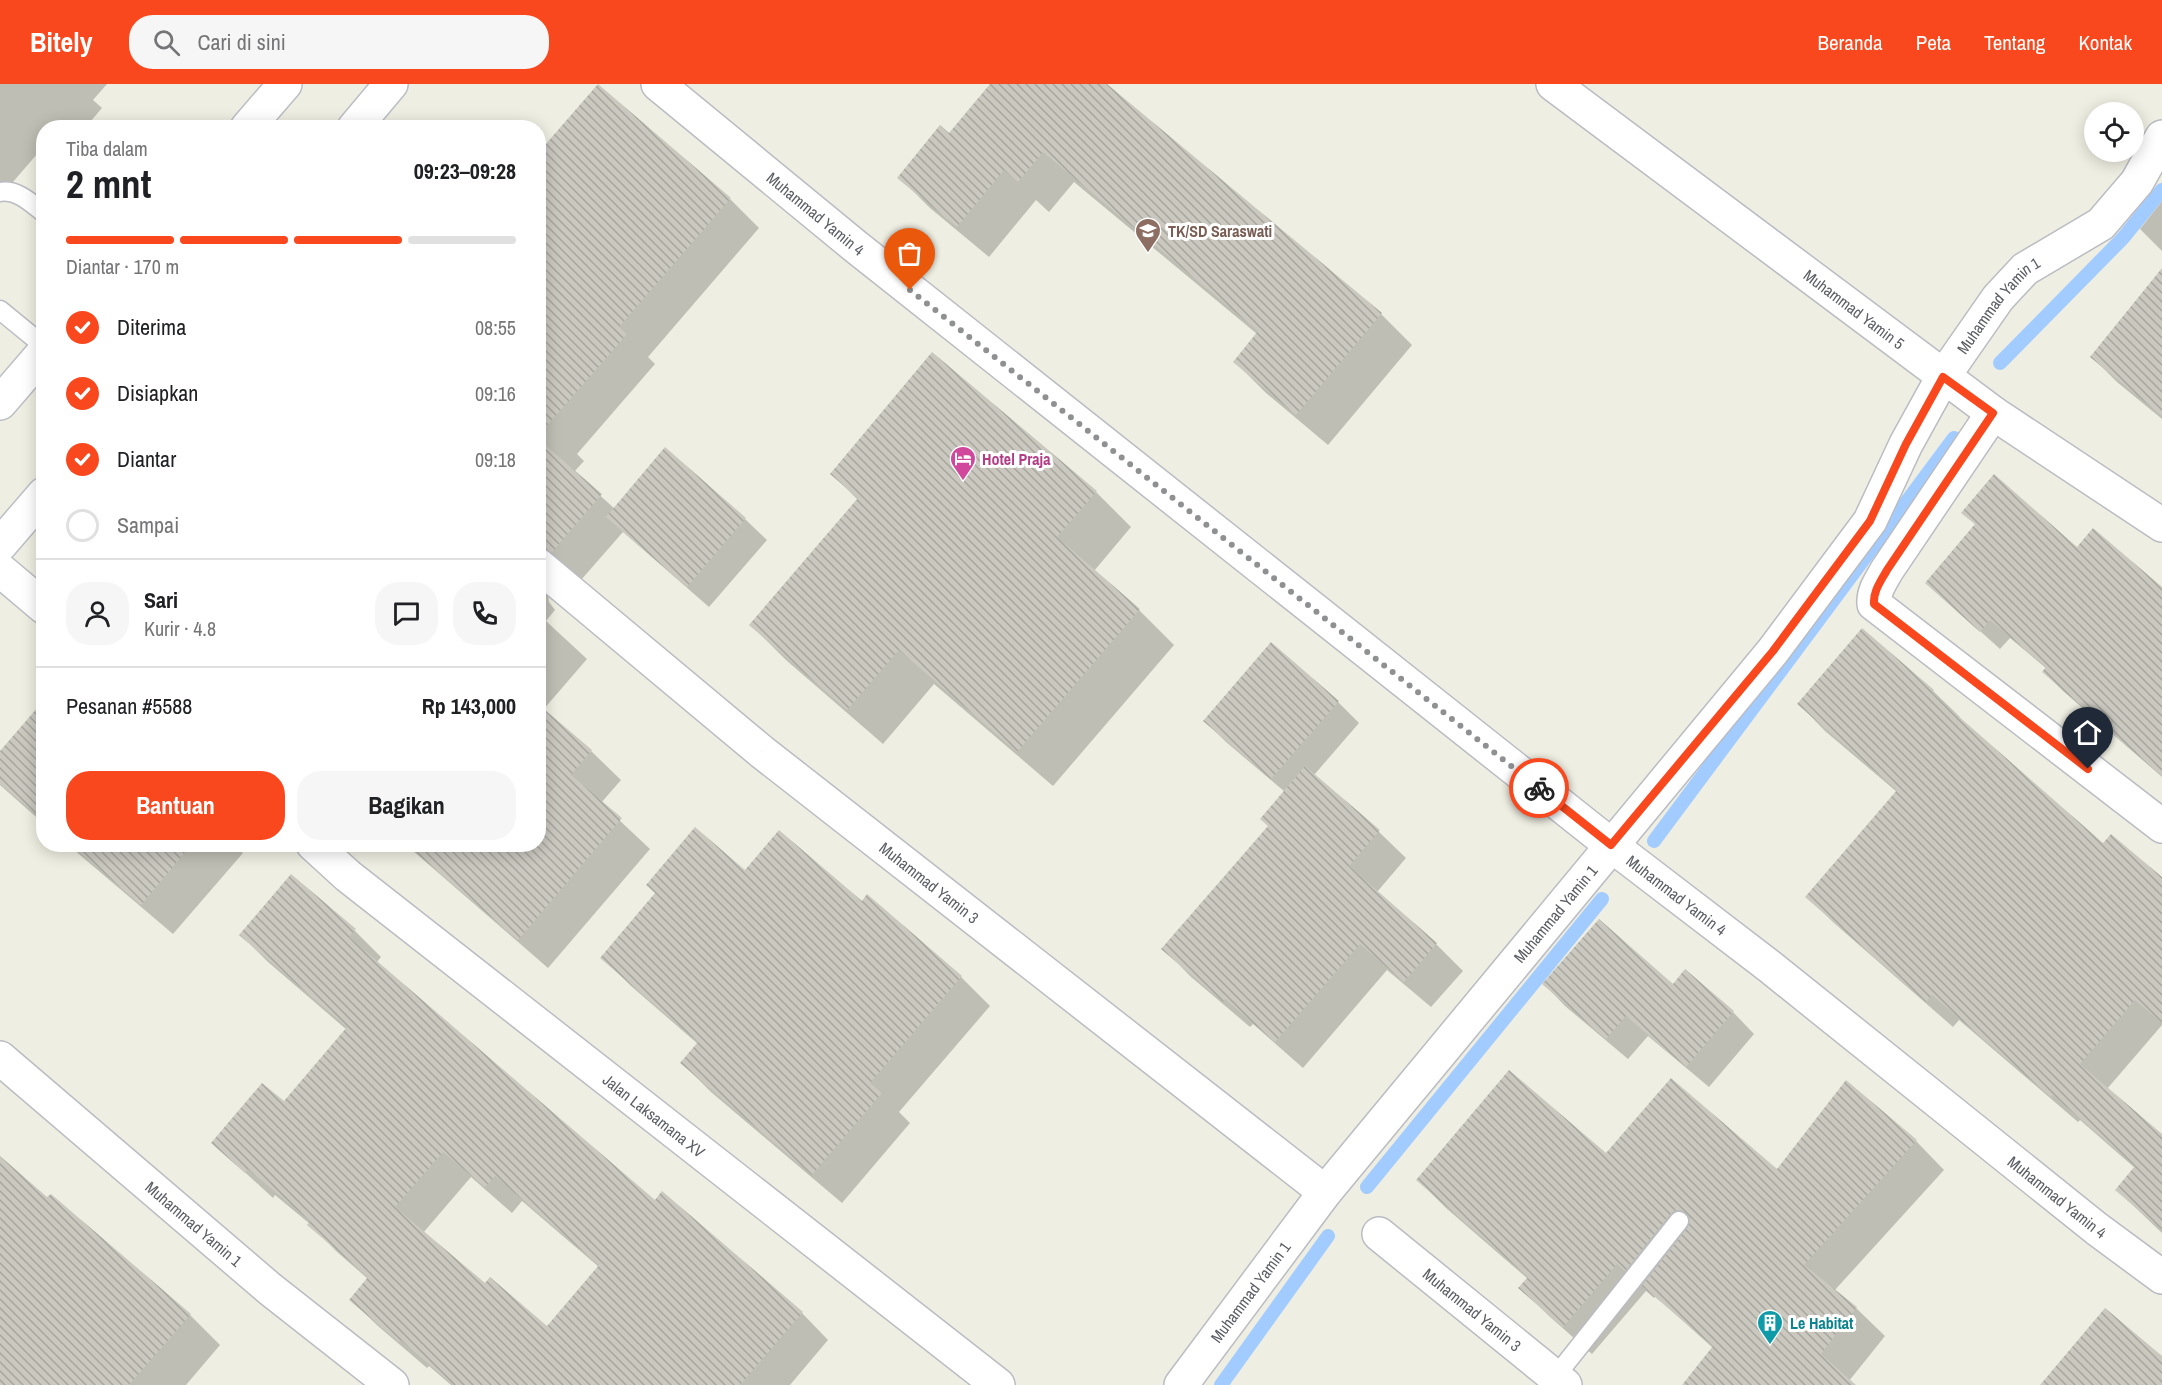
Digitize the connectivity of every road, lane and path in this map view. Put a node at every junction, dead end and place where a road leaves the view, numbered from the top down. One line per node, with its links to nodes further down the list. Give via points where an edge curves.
1 (285, 84): 5 (street)
2 (391, 84): 6 (street)
3 (658, 84): 23 (street, Muhammad Yamin 4, via 855,246)
4 (1553, 84): 13 (street, Muhammad Yamin 5)
5 (254, 120)
6 (361, 120)
7 (2162, 137): 13 (street, Muhammad Yamin 1, via 2137,182 2101,224 2025,268 1998,298)
8 (0, 192): 9 (lane, via 9,190)
9 (36, 207)
10 (0, 310): 11 (lane)
11 (36, 339)
12 (36, 361): 14 (street)
13 (1943, 377): 15 (street, Muhammad Yamin 5); 23 (street, Muhammad Yamin 1, via 1870,521 1773,651)
14 (0, 403)
15 (1993, 413): 17 (street, Muhammad Yamin 5); 22 (street, via 1887,570 1874,604)
16 (36, 503): 18 (street)
17 (2162, 525)
18 (0, 545)
19 (0, 570): 21 (street)
20 (546, 572): 26 (street, Muhammad Yamin 3, via 762,752)
21 (36, 600)
22 (2162, 826)
23 (1611, 845): 26 (street, Muhammad Yamin 1); 29 (street, Muhammad Yamin 4)
24 (321, 852): 32 (street, Jalan Laksamana XV)
25 (0, 1058): 31 (street, Muhammad Yamin 1, via 270,1289)
26 (1325, 1192): 33 (street, Muhammad Yamin 1)
27 (1679, 1221): 30 (lane)
28 (1379, 1234): 30 (street, Muhammad Yamin 3)
29 (2162, 1277)
30 (1560, 1381)
31 (392, 1385)
32 (998, 1385)
33 (1181, 1385)

